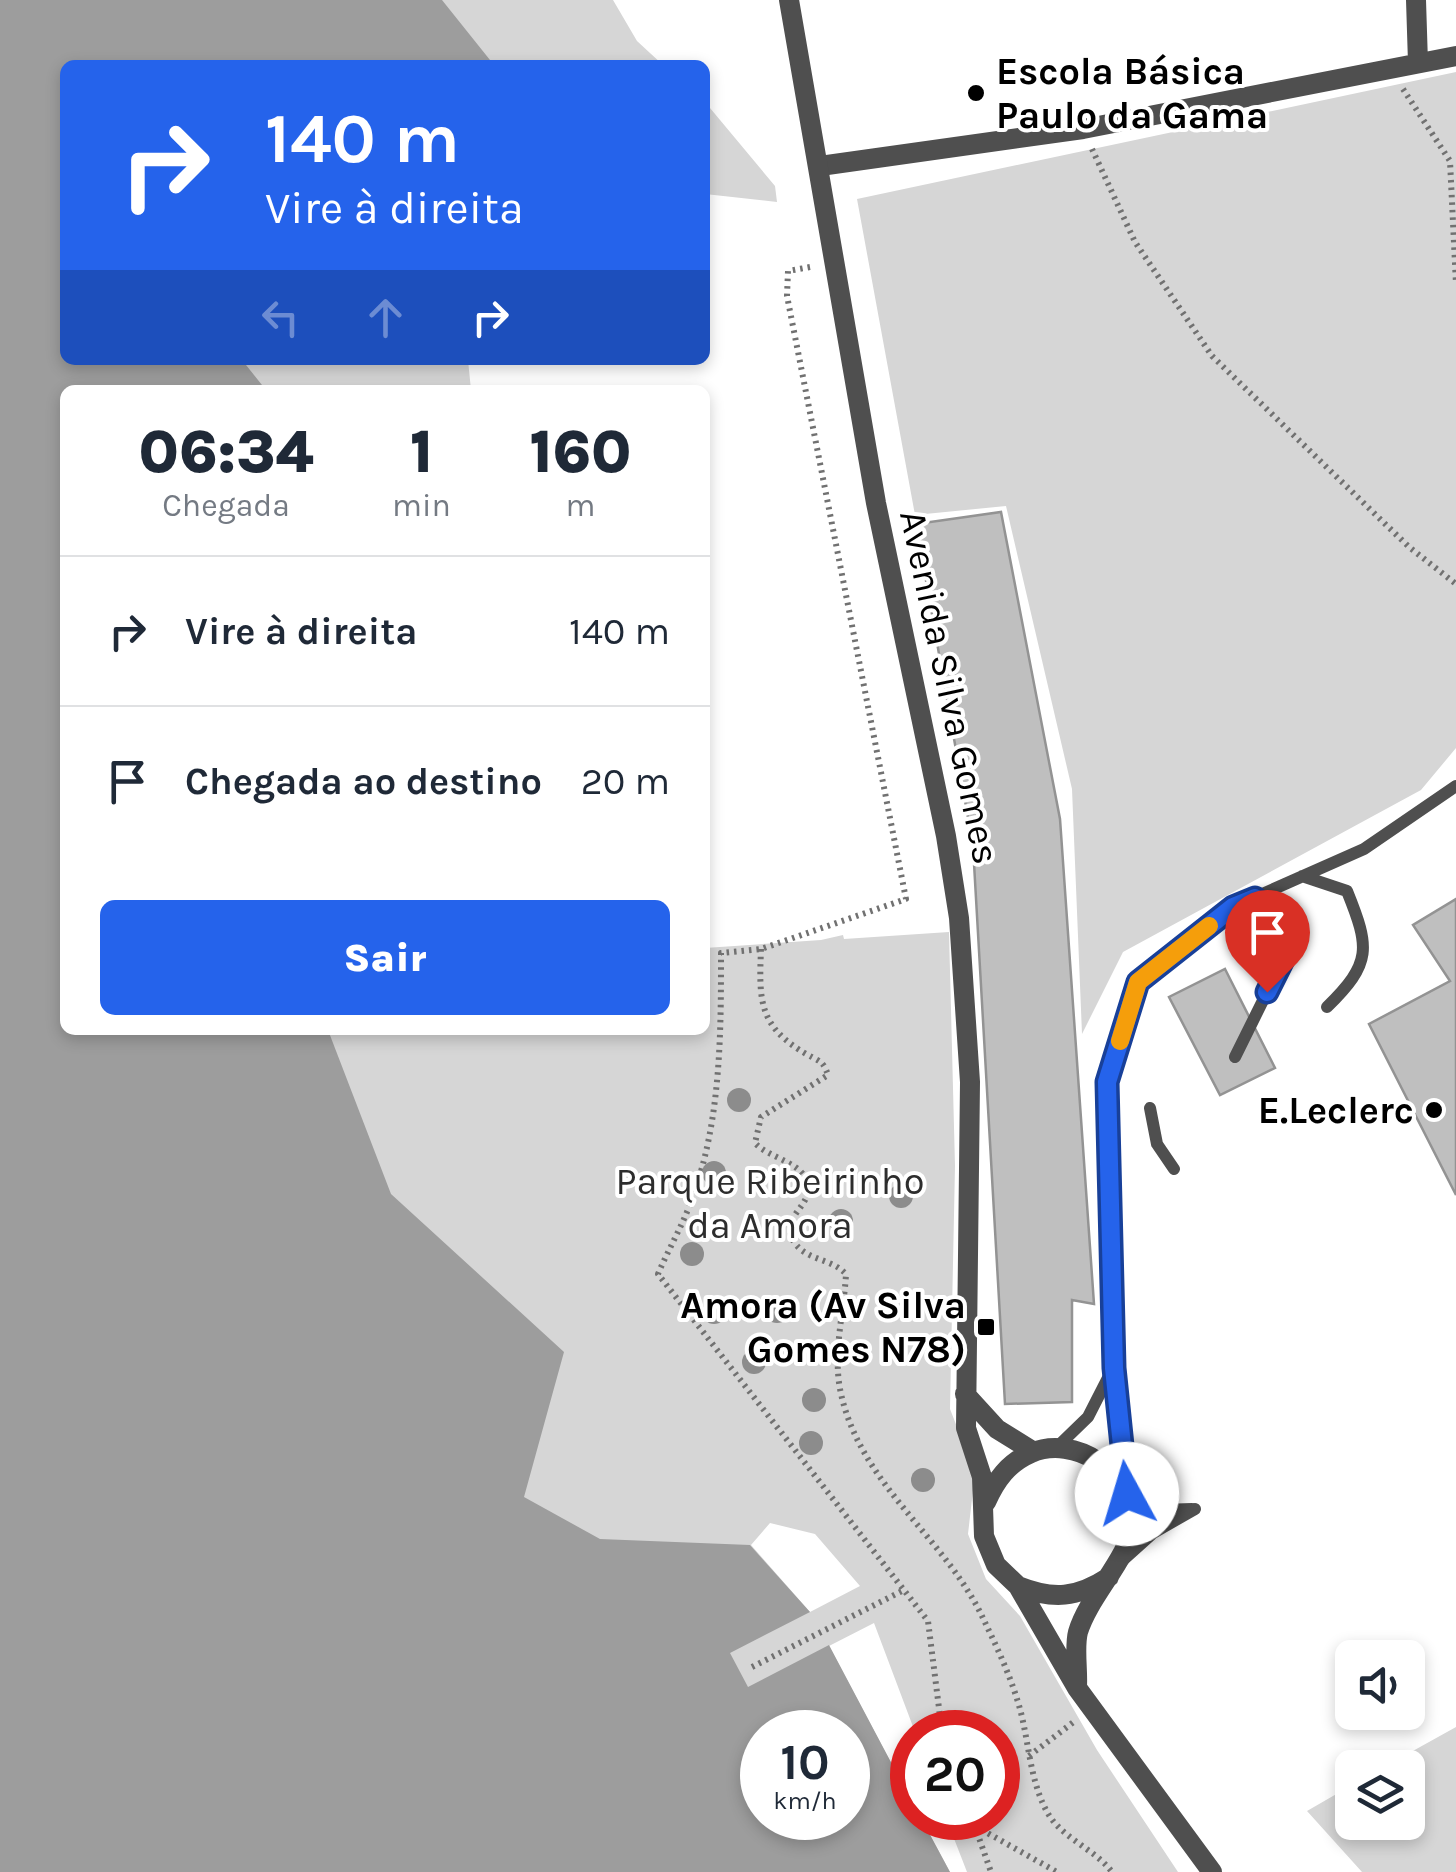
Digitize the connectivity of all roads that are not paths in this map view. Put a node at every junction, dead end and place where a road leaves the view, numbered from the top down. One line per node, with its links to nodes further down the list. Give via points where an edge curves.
1 (790, 0): 5 (street, Avenida Silva Gomes)
2 (1416, 0): 4 (street)
3 (1456, 56): 4 (street)
4 (1418, 63): 5 (street, via 1083,129)
5 (820, 166): 14 (street, Avenida Silva Gomes, via 876,503 959,918 970,1082)
6 (1456, 786): 7 (lane, via 1364,849)
7 (1302, 876): 8 (lane); 9 (lane, via 1346,892 1364,936 1357,978)
8 (1255, 898): 10 (lane, via 1283,960); 13 (lane, via 1233,907 1138,982 1107,1082)
9 (1327, 1007)
10 (1235, 1057)
11 (1150, 1108): 12 (lane, via 1157,1144)
12 (1174, 1169)
13 (1114, 1368): 15 (lane, via 1088,1416); 17 (lane)
14 (965, 1394): 16 (street, via 989,1423); 18 (street, Avenida Silva Gomes)
15 (1056, 1448): 16 (street); 17 (street, via 1085,1453 1110,1470)
16 (1034, 1452): 18 (street, via 994,1483)
17 (1128, 1498): 19 (street, via 1132,1532); 19 (lane, via 1161,1510 1195,1509 1153,1533)
18 (985, 1506): 20 (street, via 984,1536 996,1565)
19 (1116, 1569): 20 (street, via 1089,1590 1065,1597); 21 (street, via 1078,1633)
20 (1018, 1586): 21 (street)
21 (1078, 1688): 22 (street)
22 (1212, 1872)

